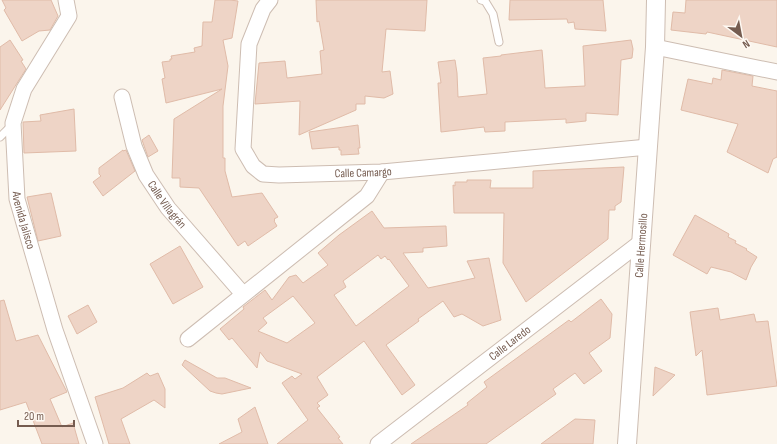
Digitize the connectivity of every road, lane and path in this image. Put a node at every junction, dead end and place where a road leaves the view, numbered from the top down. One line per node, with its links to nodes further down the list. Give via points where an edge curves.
1 (66, 0): 9 (street, Avenida Jalisco, via 69,16 24,89)
2 (270, 0): 12 (street, Calle Camargo, via 263,9 249,44 243,149 253,166 263,174 279,175)
3 (481, 0): 5 (lane, via 485,1 493,14)
4 (656, 0): 6 (street, Calle Hermosillo)
5 (499, 42)
6 (655, 46): 7 (street); 11 (street, Calle Hermosillo)
7 (777, 72)
8 (122, 97): 14 (street, Calle Villagrán, via 134,146 146,176 168,208)
9 (13, 123): 10 (lane); 16 (street, Avenida Jalisco, via 17,200 55,330)
10 (0, 137)
11 (648, 147): 12 (street, Calle Camargo); 13 (street, Calle Hermosillo)
12 (382, 172): 14 (street, via 367,196)
13 (641, 242): 17 (street, Calle Laredo); 18 (street, Calle Hermosillo)
14 (243, 294): 15 (street)
15 (188, 339)
16 (95, 444)
17 (378, 444)
18 (627, 444)

